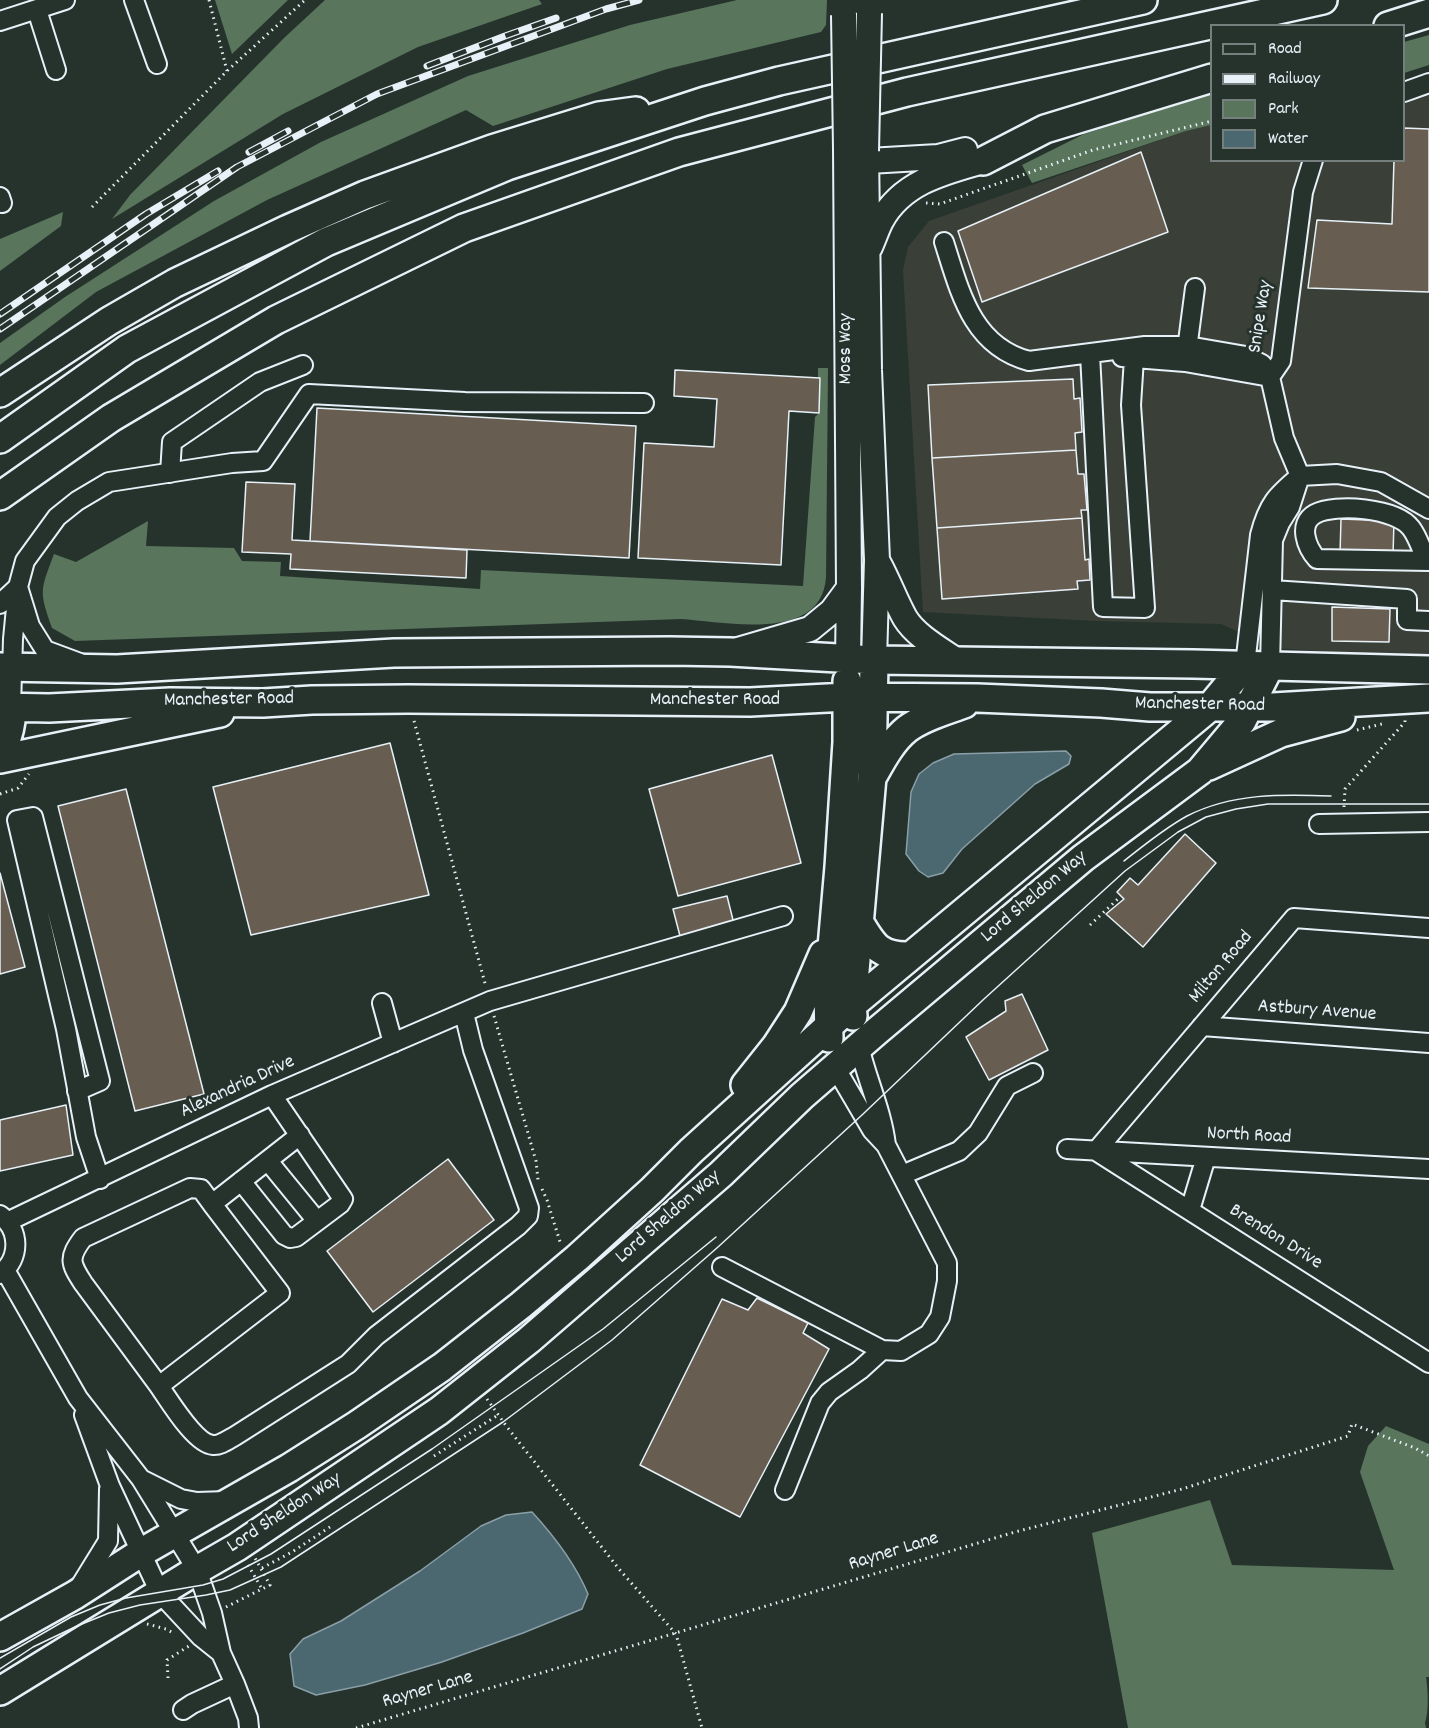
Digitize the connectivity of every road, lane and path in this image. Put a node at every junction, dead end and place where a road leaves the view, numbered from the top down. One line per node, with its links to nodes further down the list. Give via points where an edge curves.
1 (65, 0): 9 (street)
2 (134, 0): 15 (street)
3 (209, 0): 17 (path)
4 (304, 0): 17 (path)
5 (1143, 0): 21 (highway)
6 (1323, 0): 12 (highway)
7 (869, 6): 24 (main road, Moss Way, bridge)
8 (844, 8): 24 (main road, Moss Way, bridge)
9 (38, 10): 11 (street); 16 (street)
10 (1429, 14): 13 (highway)
11 (0, 21)
12 (1215, 24)
13 (1395, 24)
14 (1210, 25): 41 (highway, via 908,92 679,152 464,228 276,320 111,418)
15 (157, 64)
16 (56, 70)
17 (227, 71): 27 (path)
18 (1210, 79): 23 (highway, via 1045,129)
19 (1429, 84): 20 (street)
20 (1405, 92)
21 (705, 101): 36 (highway, via 599,116 365,195 175,283); 38 (highway, via 507,166 326,242 127,349)
22 (1210, 121): 26 (path, via 1093,150 940,204)
23 (980, 154): 24 (main road); 29 (main road, via 902,194 882,220)
24 (856, 156): 29 (main road, Moss Way); 46 (main road, Moss Way)
25 (1312, 162): 35 (street, Snipe Way, via 1303,192 1281,361)
26 (922, 203)
27 (92, 207)
28 (944, 242): 31 (street, via 965,306 983,333 1012,357 1029,362)
29 (867, 256): 43 (main road, Moss Way)
30 (1195, 288): 32 (street)
31 (1090, 354): 32 (street, via 1145,346); 33 (street); 33 (street, via 1103,607 1145,608 1131,405)
32 (1186, 354): 33 (street); 35 (street, via 1246,356 1262,364)
33 (1134, 358)
34 (303, 365): 39 (street, via 260,382 172,442)
35 (1270, 377): 40 (street, Snipe Way, via 1284,438)
36 (0, 393)
37 (644, 404): 39 (street, via 465,402 309,394 263,461)
38 (0, 439)
39 (170, 473): 45 (street, via 109,482 77,501 57,518 26,561)
40 (1300, 476): 42 (street, via 1338,474 1381,482); 47 (street, via 1273,540); 56 (street, via 1278,494 1265,516 1260,535)
41 (0, 496)
42 (1429, 509)
43 (877, 560): 51 (main road, Moss Way); 52 (main road, via 906,619)
44 (1428, 561): 44 (street, via 1317,559 1309,550 1307,523 1314,514 1341,509 1393,514 1410,527)
45 (18, 587): 48 (street); 53 (street); 54 (street, via 30,626 45,650)
46 (849, 588): 50 (main road, via 832,611 810,629); 51 (main road, Moss Way)
47 (1272, 590): 49 (street, via 1407,600 1407,620); 56 (street)
48 (0, 604)
49 (1429, 621)
50 (730, 652): 51 (highway, Manchester Road); 54 (highway, Manchester Road, via 394,652)
51 (861, 659): 52 (highway, Manchester Road); 57 (highway, Moss Way)
52 (957, 661): 56 (highway, Manchester Road)
53 (6, 668): 54 (highway, Manchester Road); 60 (highway, via 33,688 112,688); 61 (street)
54 (97, 669)
55 (1429, 670): 56 (highway, Manchester Road)
56 (1259, 671): 63 (highway, via 1289,688); 64 (highway, Lord Sheldon Way); 65 (highway, Lord Sheldon Way)
57 (860, 698): 58 (highway, Manchester Road); 59 (highway, Manchester Road, via 750,702); 70 (highway); 79 (highway, via 846,748)
58 (977, 698): 64 (highway, Manchester Road, via 1150,707); 70 (highway, via 906,730)
59 (408, 699): 62 (highway, Manchester Road); 83 (path)
60 (170, 702): 61 (highway, Manchester Road, via 49,708); 62 (highway, Manchester Road)
61 (4, 703): 67 (highway, via 10,728)
62 (262, 703): 68 (highway)
63 (1418, 705): 65 (highway, Manchester Road); 66 (main road); 71 (path, via 1345,789)
64 (1210, 706): 65 (highway, Manchester Road); 80 (highway, Lord Sheldon Way)
65 (1251, 706): 69 (highway, Lord Sheldon Way)
66 (1341, 717): 69 (highway, via 1281,733)
67 (0, 750)
68 (0, 759)
69 (1200, 771): 89 (highway, Lord Sheldon Way, via 1083,858)
70 (872, 777): 76 (highway)
71 (1344, 812)
72 (1429, 822): 73 (street)
73 (1319, 824)
74 (1121, 896): 77 (path)
75 (783, 916): 83 (street, Alexandria Drive)
76 (860, 923): 80 (highway, via 882,951 896,957); 82 (highway)
77 (1090, 925)
78 (1429, 928): 85 (street, Milton Road, via 1294,918)
79 (832, 931): 88 (highway, via 828,993); 96 (highway, via 798,1012 776,1046)
80 (910, 956): 82 (highway, Lord Sheldon Way)
81 (382, 1003): 86 (street)
82 (852, 1005): 88 (highway, Lord Sheldon Way); 89 (highway)
83 (492, 1009): 84 (street, Alexandria Drive); 84 (path); 108 (path, via 536,1161 538,1182 561,1246)
84 (466, 1020): 86 (street, Alexandria Drive); 113 (street, via 529,1208 528,1216 376,1336 348,1364 220,1443 202,1441)
85 (1202, 1026): 87 (street, Astbury Avenue); 97 (street, Milton Road)
86 (393, 1043): 92 (street, Alexandria Drive)
87 (1429, 1043)
88 (831, 1046): 89 (highway, Lord Sheldon Way); 94 (street, via 872,1130); 96 (highway, Lord Sheldon Way); 125 (highway, Lord Sheldon Way, via 721,1174 529,1340 439,1411)
89 (858, 1046): 94 (street, via 883,1123)
90 (1033, 1073): 101 (street, via 1008,1086 978,1133 959,1151)
91 (77, 1090): 91 (street, via 66,1029 17,820 33,817 87,1022 100,1081); 102 (street, via 86,1137)
92 (272, 1095): 93 (street); 102 (street, Alexandria Drive)
93 (300, 1135): 99 (street); 107 (street, via 343,1199)
94 (886, 1145): 101 (street)
95 (1068, 1149): 97 (street, North Road)
96 (691, 1151): 122 (highway, Lord Sheldon Way, via 577,1258 450,1360 357,1425)
97 (1096, 1151): 98 (street, North Road); 105 (street, Brendon Drive)
98 (1206, 1157): 100 (street, North Road); 105 (street)
99 (268, 1161): 103 (street); 107 (street)
100 (1429, 1169)
101 (902, 1175): 111 (street, via 946,1263 947,1281 940,1317 929,1334 901,1351)
102 (100, 1179): 106 (street, Alexandria Drive)
103 (242, 1181): 104 (street); 107 (street, via 284,1235 296,1237)
104 (212, 1204): 113 (street, via 280,1293); 113 (street, via 201,1189 190,1188 83,1238 71,1259 82,1283)
105 (1190, 1210): 112 (street, Brendon Drive)
106 (4, 1218): 110 (street, via 16,1246 10,1264)
107 (316, 1221)
108 (567, 1252)
109 (722, 1267): 111 (street)
110 (2, 1272): 114 (street)
111 (882, 1350): 121 (street, via 820,1403)
112 (1429, 1363)
113 (159, 1386)
114 (78, 1398): 119 (street); 120 (street)
115 (492, 1407): 116 (path)
116 (498, 1415): 117 (path); 133 (path)
117 (434, 1456)
118 (1429, 1456): 133 (path, Rayner Lane, via 1352,1424 1348,1436 1182,1489 1015,1532)
119 (141, 1479): 122 (street, via 181,1499); 124 (street)
120 (110, 1486): 126 (street); 131 (street, via 108,1541)
121 (785, 1490)
122 (230, 1500): 124 (highway, Lord Sheldon Way)
123 (330, 1527): 127 (path)
124 (174, 1534): 126 (highway, Lord Sheldon Way); 128 (street)
125 (245, 1550): 127 (path); 128 (highway, Lord Sheldon Way); 129 (path)
126 (142, 1552): 130 (street); 131 (highway, Lord Sheldon Way)
127 (262, 1569): 129 (path, via 270,1585)
128 (197, 1570): 130 (highway, Lord Sheldon Way); 136 (street)
129 (262, 1589): 132 (path)
130 (160, 1593): 136 (street); 139 (highway, Lord Sheldon Way)
131 (75, 1595): 134 (highway, Lord Sheldon Way)
132 (224, 1608)
133 (675, 1634): 142 (path, Rayner Lane); 143 (path)
134 (0, 1637)
135 (190, 1645): 137 (path, via 166,1660)
136 (221, 1653): 138 (street)
137 (168, 1678)
138 (235, 1684): 140 (street); 141 (street)
139 (0, 1691)
140 (183, 1710)
141 (249, 1728)
142 (356, 1728)
143 (702, 1728)

